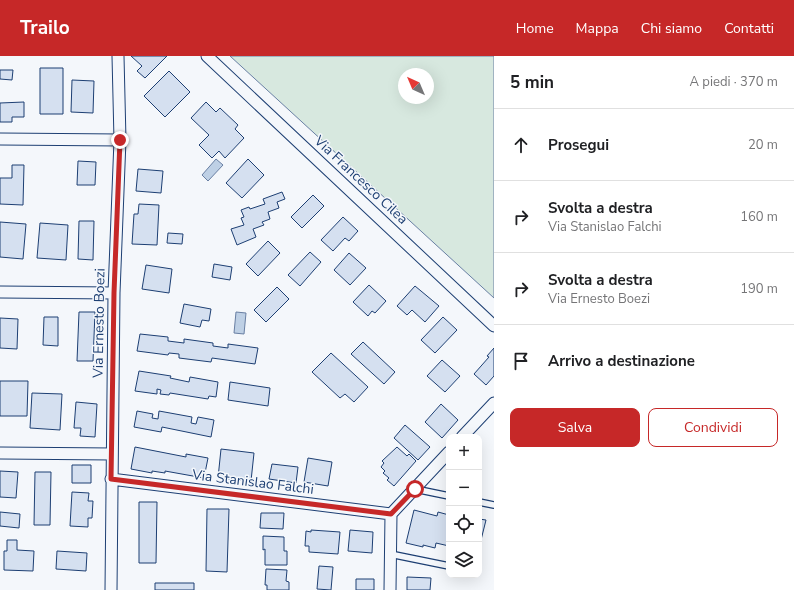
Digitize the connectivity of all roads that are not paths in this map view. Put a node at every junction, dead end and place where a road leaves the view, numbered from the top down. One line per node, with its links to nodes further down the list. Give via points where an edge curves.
1 (118, 56): 4 (street, Via Ernesto Boezi)
2 (207, 56): 7 (street, Via Francesco Cilea)
3 (0, 139): 4 (street)
4 (120, 140): 6 (street, Via Ernesto Boezi)
5 (0, 292): 6 (street)
6 (114, 293): 11 (street, Via Ernesto Boezi)
7 (494, 326)
8 (494, 403): 9 (street)
9 (465, 434)
10 (0, 453): 11 (street)
11 (112, 454): 13 (street, Via Ernesto Boezi)
12 (446, 455): 14 (street)
13 (111, 479): 18 (street, Via Stanislao Falchi); 21 (street, Via Ernesto Boezi)
14 (415, 489): 15 (lane); 18 (street)
15 (446, 495)
16 (482, 503): 17 (lane)
17 (494, 505)
18 (391, 514): 19 (street)
19 (390, 554): 20 (lane); 22 (street)
20 (446, 565)
21 (111, 590)
22 (390, 590)

